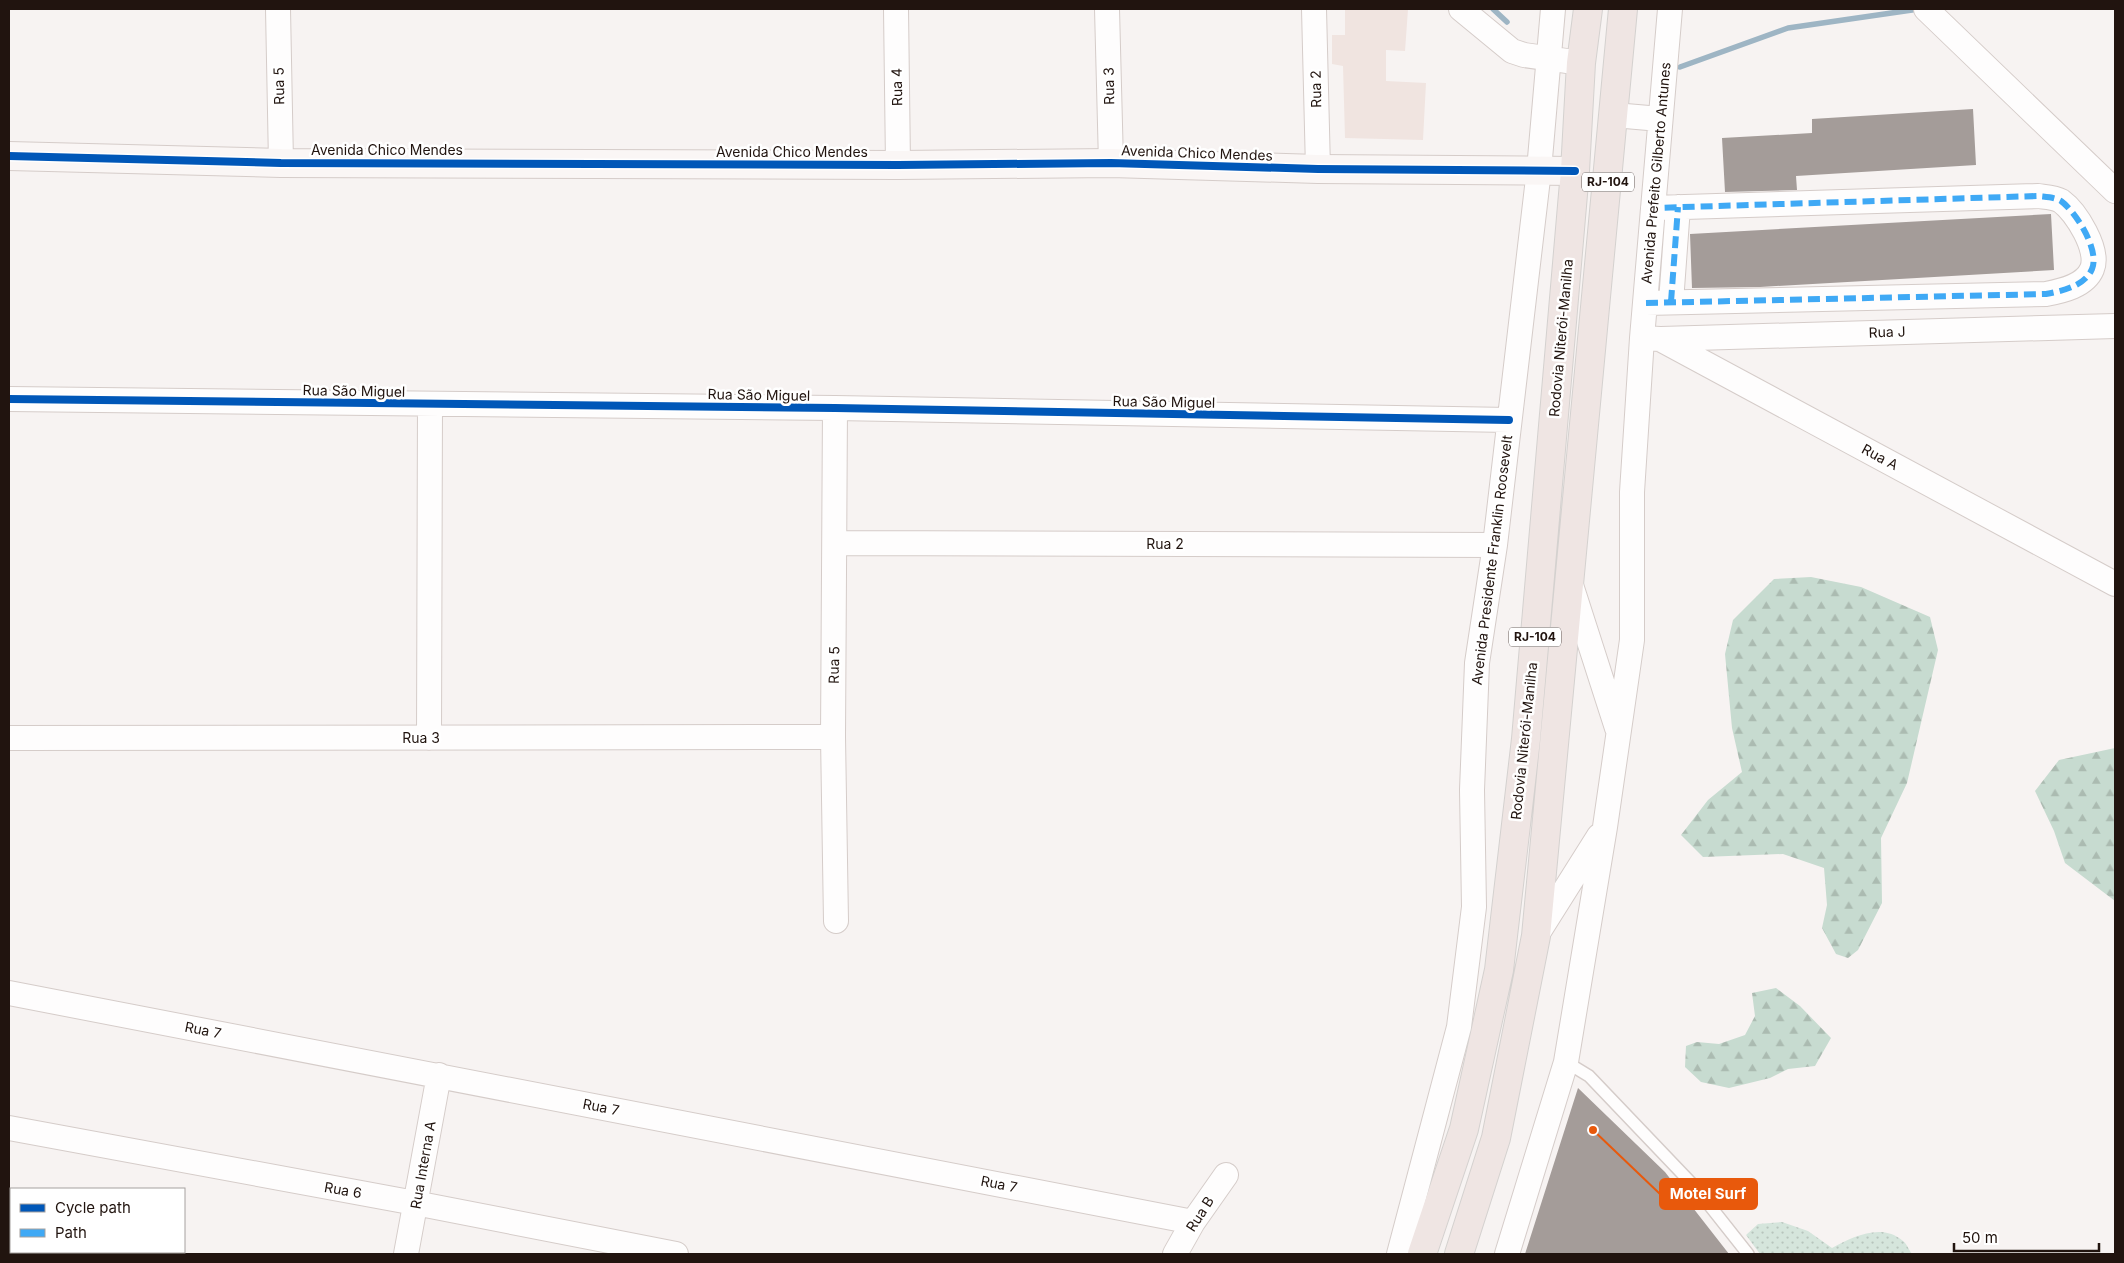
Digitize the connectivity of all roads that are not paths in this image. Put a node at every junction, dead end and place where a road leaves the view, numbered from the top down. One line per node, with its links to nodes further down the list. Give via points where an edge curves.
1 (278, 9): 16 (street, Rua 5)
2 (896, 9): 18 (street, Rua 4)
3 (1107, 9): 17 (street, Rua 3)
4 (1314, 9): 19 (street, Rua 2)
5 (1461, 9): 11 (street, via 1512,51)
6 (1553, 9): 11 (street, Avenida Presidente Franklin Roosevelt)
7 (1588, 9): 12 (highway, Rodovia Niterói-Manilha / RJ-104)
8 (1623, 9): 13 (highway, RJ-104)
9 (1670, 9): 14 (street, Avenida Prefeito Gilberto Antunes)
10 (1927, 10): 22 (street)
11 (1550, 58): 12 (street); 20 (street, Avenida Presidente Franklin Roosevelt)
12 (1581, 63): 21 (highway, Rodovia Niterói-Manilha / RJ-104)
13 (1614, 116): 14 (street); 35 (highway, RJ-104)
14 (1660, 119): 24 (street, Avenida Prefeito Gilberto Antunes)
15 (9, 156): 16 (street, Avenida Chico Mendes)
16 (281, 162): 18 (street, Avenida Chico Mendes)
17 (1110, 163): 18 (street, Avenida Chico Mendes); 19 (street, Avenida Chico Mendes)
18 (898, 165)
19 (1318, 169): 20 (street, Avenida Chico Mendes)
20 (1539, 170): 21 (street, Avenida Chico Mendes); 32 (street, Avenida Presidente Franklin Roosevelt)
21 (1575, 172): 43 (highway, Rodovia Niterói-Manilha / RJ-104, via 1526,739)
22 (2115, 191)
23 (1678, 207): 24 (street); 25 (street); 25 (street, via 2038,196 2061,202 2080,223 2094,258 2092,270 2084,278 2064,290 2046,294)
24 (1652, 208): 26 (street, Avenida Prefeito Gilberto Antunes)
25 (1671, 302): 26 (street)
26 (1646, 303): 28 (street, Avenida Prefeito Gilberto Antunes)
27 (2115, 326): 28 (street, Rua J)
28 (1651, 339): 36 (street, Rua A); 37 (street, Avenida Prefeito Gilberto Antunes, via 1632,492 1632,640)
29 (9, 399): 30 (street, Rua São Miguel)
30 (430, 404): 31 (street, Rua São Miguel); 40 (street)
31 (835, 408): 32 (street, Rua São Miguel); 33 (street, Rua 5)
32 (1509, 420): 34 (street, Avenida Presidente Franklin Roosevelt)
33 (835, 543): 34 (street, Rua 2); 38 (street, Rua 5)
34 (1495, 545): 42 (street, Avenida Presidente Franklin Roosevelt, via 1477,663 1472,790)
35 (1570, 581): 37 (street); 45 (highway, RJ-104)
36 (2115, 584)
37 (1619, 735): 41 (street, Avenida Prefeito Gilberto Antunes)
38 (833, 737): 40 (street, Rua 3); 44 (street, Rua 5)
39 (9, 738): 40 (street, Rua 3)
40 (429, 738)
41 (1605, 827): 45 (street); 47 (street, Avenida Prefeito Gilberto Antunes)
42 (1474, 907): 43 (street); 56 (street, Avenida Presidente Franklin Roosevelt, via 1459,1027)
43 (1505, 913): 57 (highway, Rodovia Niterói-Manilha / RJ-104, via 1499,970 1464,1129)
44 (836, 922)
45 (1536, 936): 58 (highway, RJ-104, via 1496,1138)
46 (9, 993): 48 (street, Rua 7)
47 (1566, 1062): 59 (street, Avenida Prefeito Gilberto Antunes); 60 (lane, via 1589,1076 1695,1187)
48 (439, 1075): 51 (street, Rua Interna A); 52 (street, Rua 7)
49 (9, 1128): 51 (street, Rua 6)
50 (1226, 1175): 52 (street, Rua B)
51 (415, 1203): 53 (street, Rua Interna A); 54 (street, Rua 6)
52 (1193, 1222): 55 (street, Rua B)
53 (406, 1254)
54 (676, 1254)
55 (1175, 1254)
56 (1400, 1254)
57 (1422, 1254)
58 (1458, 1254)
59 (1507, 1254)
60 (1748, 1254)

